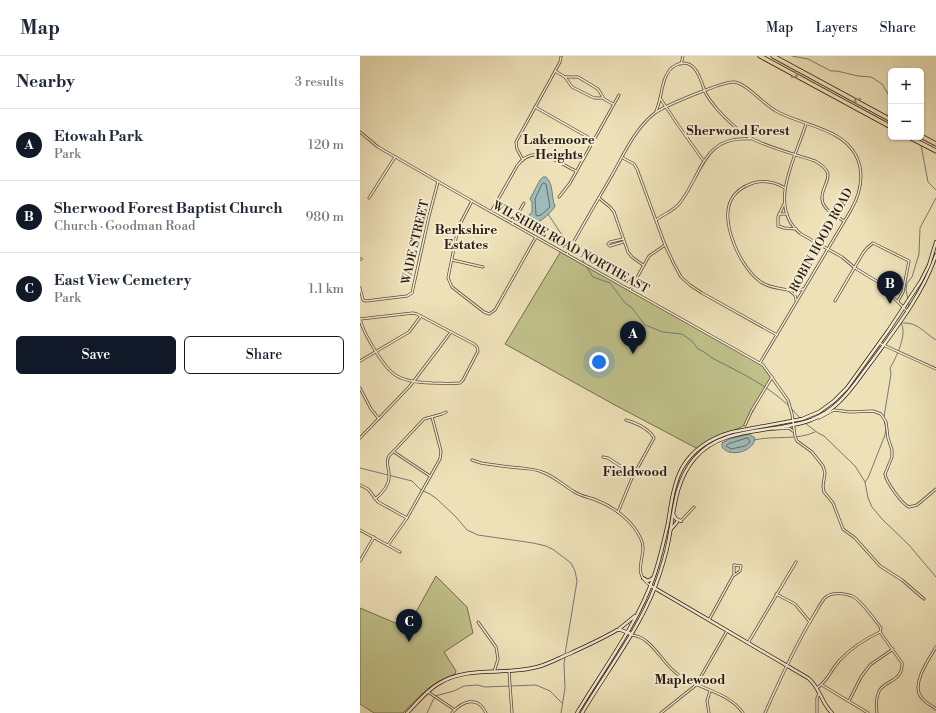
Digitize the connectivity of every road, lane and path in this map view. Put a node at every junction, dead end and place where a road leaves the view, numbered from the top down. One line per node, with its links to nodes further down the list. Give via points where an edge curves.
1 (560, 56): 6 (street)
2 (683, 56): 5 (street)
3 (760, 56): 18 (highway, one-way to 18)
4 (773, 56): 16 (highway, one-way to 4)
5 (681, 64): 8 (street, via 689,65 696,70); 10 (street, via 675,66 664,80)
6 (555, 71): 7 (street); 13 (street)
7 (565, 77): 11 (street, via 572,87 594,98); 11 (street, via 578,77 598,88)
8 (705, 91): 14 (street, ROBIN HOOD ROAD); 17 (street, ROBIN HOOD ROAD, via 729,82 740,83 772,109); 20 (street, via 718,110)
9 (619, 95): 12 (street)
10 (660, 98): 14 (street); 15 (street)
11 (604, 99): 12 (street)
12 (614, 104): 24 (street)
13 (535, 107): 24 (street); 31 (street, via 516,142)
14 (666, 107): 15 (street, ROBIN HOOD ROAD); 32 (street)
15 (655, 113): 30 (street, ROBIN HOOD ROAD, via 641,128)
16 (888, 118)
17 (806, 124): 28 (street); 46 (street, ROBIN HOOD ROAD, via 829,131 841,138 858,157 861,187 857,200)
18 (888, 125)
19 (360, 132): 29 (street, WILSHIRE ROAD NORTHEAST)
20 (743, 133): 22 (street); 23 (street)
21 (924, 138): 26 (highway)
22 (742, 139): 23 (street); 32 (street, via 719,145)
23 (753, 139): 28 (street)
24 (593, 140): 33 (street)
25 (914, 140): 27 (highway)
26 (936, 144)
27 (936, 152)
28 (796, 154): 35 (street); 46 (street, via 815,161 826,170 828,181 823,202 829,212)
29 (396, 157): 34 (street, WILSHIRE ROAD NORTHEAST); 37 (street)
30 (622, 158): 38 (street, ROBIN HOOD ROAD); 45 (street, via 636,166)
31 (523, 160): 33 (street, via 534,154 543,155); 42 (street)
32 (704, 160): 45 (street, via 678,205)
33 (576, 172): 36 (street)
34 (439, 182): 39 (street, WILSHIRE ROAD NORTHEAST); 61 (street, WADE STREET, via 412,293 407,296 366,301 361,296)
35 (785, 188): 41 (street); 64 (street, via 770,182 756,182 744,187 732,199 728,215 734,243 750,271 764,284)
36 (560, 197)
37 (369, 198)
38 (599, 198): 50 (street, via 614,212); 55 (street, ROBIN HOOD ROAD)
39 (472, 201): 42 (street, WILSHIRE ROAD NORTHEAST); 57 (street, via 458,228)
40 (524, 203): 47 (street)
41 (784, 203): 43 (street); 44 (street)
42 (491, 212): 47 (street, WILSHIRE ROAD NORTHEAST)
43 (779, 214): 44 (street); 48 (street, via 779,227)
44 (786, 214): 48 (street)
45 (656, 220): 53 (street)
46 (844, 222): 54 (street, ROBIN HOOD ROAD)
47 (512, 224): 49 (street, WILSHIRE ROAD NORTHEAST)
48 (796, 230): 54 (street)
49 (536, 237): 55 (street, WILSHIRE ROAD NORTHEAST); 57 (street, via 498,306 491,313 486,314 449,283)
50 (623, 239): 51 (street); 51 (street, via 610,242 608,245)
51 (624, 242): 58 (street, via 630,254)
52 (936, 242): 68 (main road, via 925,274)
53 (665, 245): 58 (street, via 652,254); 73 (street, via 678,273 690,285)
54 (828, 249): 60 (street); 62 (street, ROBIN HOOD ROAD)
55 (567, 254): 63 (street, WILSHIRE ROAD NORTHEAST)
56 (936, 255): 69 (main road, via 928,276)
57 (452, 260): 59 (street)
58 (644, 265): 63 (street)
59 (484, 267)
60 (855, 268): 65 (street); 66 (street, via 878,282); 66 (street, via 873,243 909,261 904,292)
61 (360, 288)
62 (805, 288): 64 (street); 67 (street, ROBIN HOOD ROAD)
63 (630, 290): 79 (street, WILSHIRE ROAD NORTHEAST)
64 (788, 290): 67 (street, via 795,295)
65 (835, 301)
66 (898, 301): 68 (street)
67 (796, 302): 73 (street, ROBIN HOOD ROAD)
68 (904, 307): 69 (street); 74 (main road)
69 (907, 311): 75 (main road)
70 (421, 316): 71 (street, via 413,313); 72 (street); 77 (street, via 409,332)
71 (360, 319): 77 (street, via 362,328)
72 (451, 332): 83 (street); 83 (street, via 477,347 477,353 463,380 460,383)
73 (777, 336): 79 (street, ROBIN HOOD ROAD)
74 (880, 343): 75 (street); 92 (main road, via 837,399 823,410)
75 (883, 345): 76 (street); 80 (main road)
76 (890, 348): 80 (street, via 882,349); 81 (street)
77 (376, 352): 78 (street); 83 (street, via 389,371 404,380)
78 (360, 361)
79 (760, 363): 82 (street, WILSHIRE ROAD NORTHEAST)
80 (869, 365): 85 (main road)
81 (936, 369)
82 (772, 377): 92 (street, WILSHIRE ROAD NORTHEAST, via 788,400); 93 (street)
83 (414, 382): 89 (street)
84 (360, 388): 89 (street, via 371,410)
85 (838, 404): 86 (street, via 836,407); 90 (main road)
86 (839, 410): 90 (street); 104 (street, via 876,412 885,418 893,452 886,477 905,505 914,506)
87 (446, 412): 88 (street)
88 (432, 417): 98 (street, via 421,422); 102 (street, via 441,451)
89 (379, 419): 97 (street)
90 (813, 419): 94 (main road)
91 (626, 420): 101 (street, via 638,424 654,438)
92 (793, 421): 94 (street, WILSHIRE ROAD NORTHEAST); 110 (main road, via 725,433 700,448 686,463 678,478 673,490)
93 (745, 425)
94 (793, 425): 95 (main road); 96 (street, WILSHIRE ROAD NORTHEAST)
95 (769, 429): 96 (street, via 789,428); 108 (main road, via 726,438 713,443 700,453 682,476)
96 (794, 433): 129 (street, via 798,442 812,452 823,466 824,492 833,504 843,529 855,538 880,566)
97 (360, 438)
98 (393, 452): 102 (street); 105 (street, via 387,461 387,483 381,495)
99 (603, 457): 101 (street)
100 (472, 460): 107 (street, via 541,471 576,493 601,502)
101 (634, 475): 107 (street)
102 (430, 476): 109 (street)
103 (360, 485): 105 (street, via 368,489)
104 (936, 489)
105 (375, 500): 109 (street)
106 (694, 507): 111 (street)
107 (618, 512): 123 (street, via 642,540 640,572)
108 (673, 514): 111 (main road); 112 (main road)
109 (407, 518): 117 (street)
110 (668, 521): 112 (street); 122 (main road)
111 (681, 521): 113 (street)
112 (672, 522): 113 (street); 114 (main road)
113 (677, 522): 114 (main road)
114 (671, 529): 125 (main road)
115 (360, 530): 116 (street)
116 (374, 537): 117 (street); 119 (street)
117 (388, 545): 118 (street)
118 (400, 552)
119 (360, 561)
120 (796, 562): 127 (street)
121 (734, 574): 121 (street, via 740,571 740,566 734,566); 131 (street)
122 (655, 576): 123 (main road, via 650,581); 124 (main road)
123 (643, 578): 124 (street)
124 (651, 586): 125 (main road); 130 (main road)
125 (654, 588): 126 (main road); 128 (main road)
126 (659, 592): 128 (main road); 131 (main road)
127 (776, 594): 133 (street, via 795,604); 139 (street)
128 (651, 596): 138 (main road)
129 (924, 599)
130 (638, 613): 134 (main road); 137 (main road)
131 (709, 620): 135 (main road)
132 (478, 622): 144 (street, via 496,647 498,659)
133 (810, 622): 136 (street, via 827,596 846,594 860,603 881,628); 142 (street)
134 (617, 630): 137 (main road); 143 (main road, via 543,665)
135 (727, 631): 139 (main road); 145 (street)
136 (880, 632): 141 (street); 146 (street, via 846,654)
137 (627, 633): 138 (main road); 158 (main road)
138 (631, 634): 145 (street, via 646,640 674,671); 159 (main road)
139 (748, 643): 142 (main road)
140 (936, 647): 152 (street, via 918,681 919,694)
141 (893, 649): 151 (street, via 870,665); 167 (street, via 902,667 896,679 880,690 876,703)
142 (786, 665): 147 (main road, via 810,680); 163 (street)
143 (509, 671): 144 (main road); 157 (street)
144 (494, 672): 148 (main road, via 452,676)
145 (696, 685): 149 (street); 160 (street)
146 (821, 685): 147 (street); 151 (street)
147 (817, 688): 150 (main road)
148 (428, 691): 153 (street); 154 (main road)
149 (710, 691): 161 (street, via 707,701); 162 (street, via 734,702)
150 (819, 693): 164 (street); 165 (main road)
151 (849, 700): 166 (street)
152 (936, 709)
153 (455, 710): 155 (street); 156 (street, via 463,703 472,702 481,705)
154 (407, 713)
155 (452, 713)
156 (486, 713)
157 (512, 713)
158 (577, 713)
159 (582, 713)
160 (662, 713)
161 (709, 713)
162 (743, 713)
163 (765, 713)
164 (817, 713)
165 (832, 713)
166 (868, 713)
167 (877, 713)

